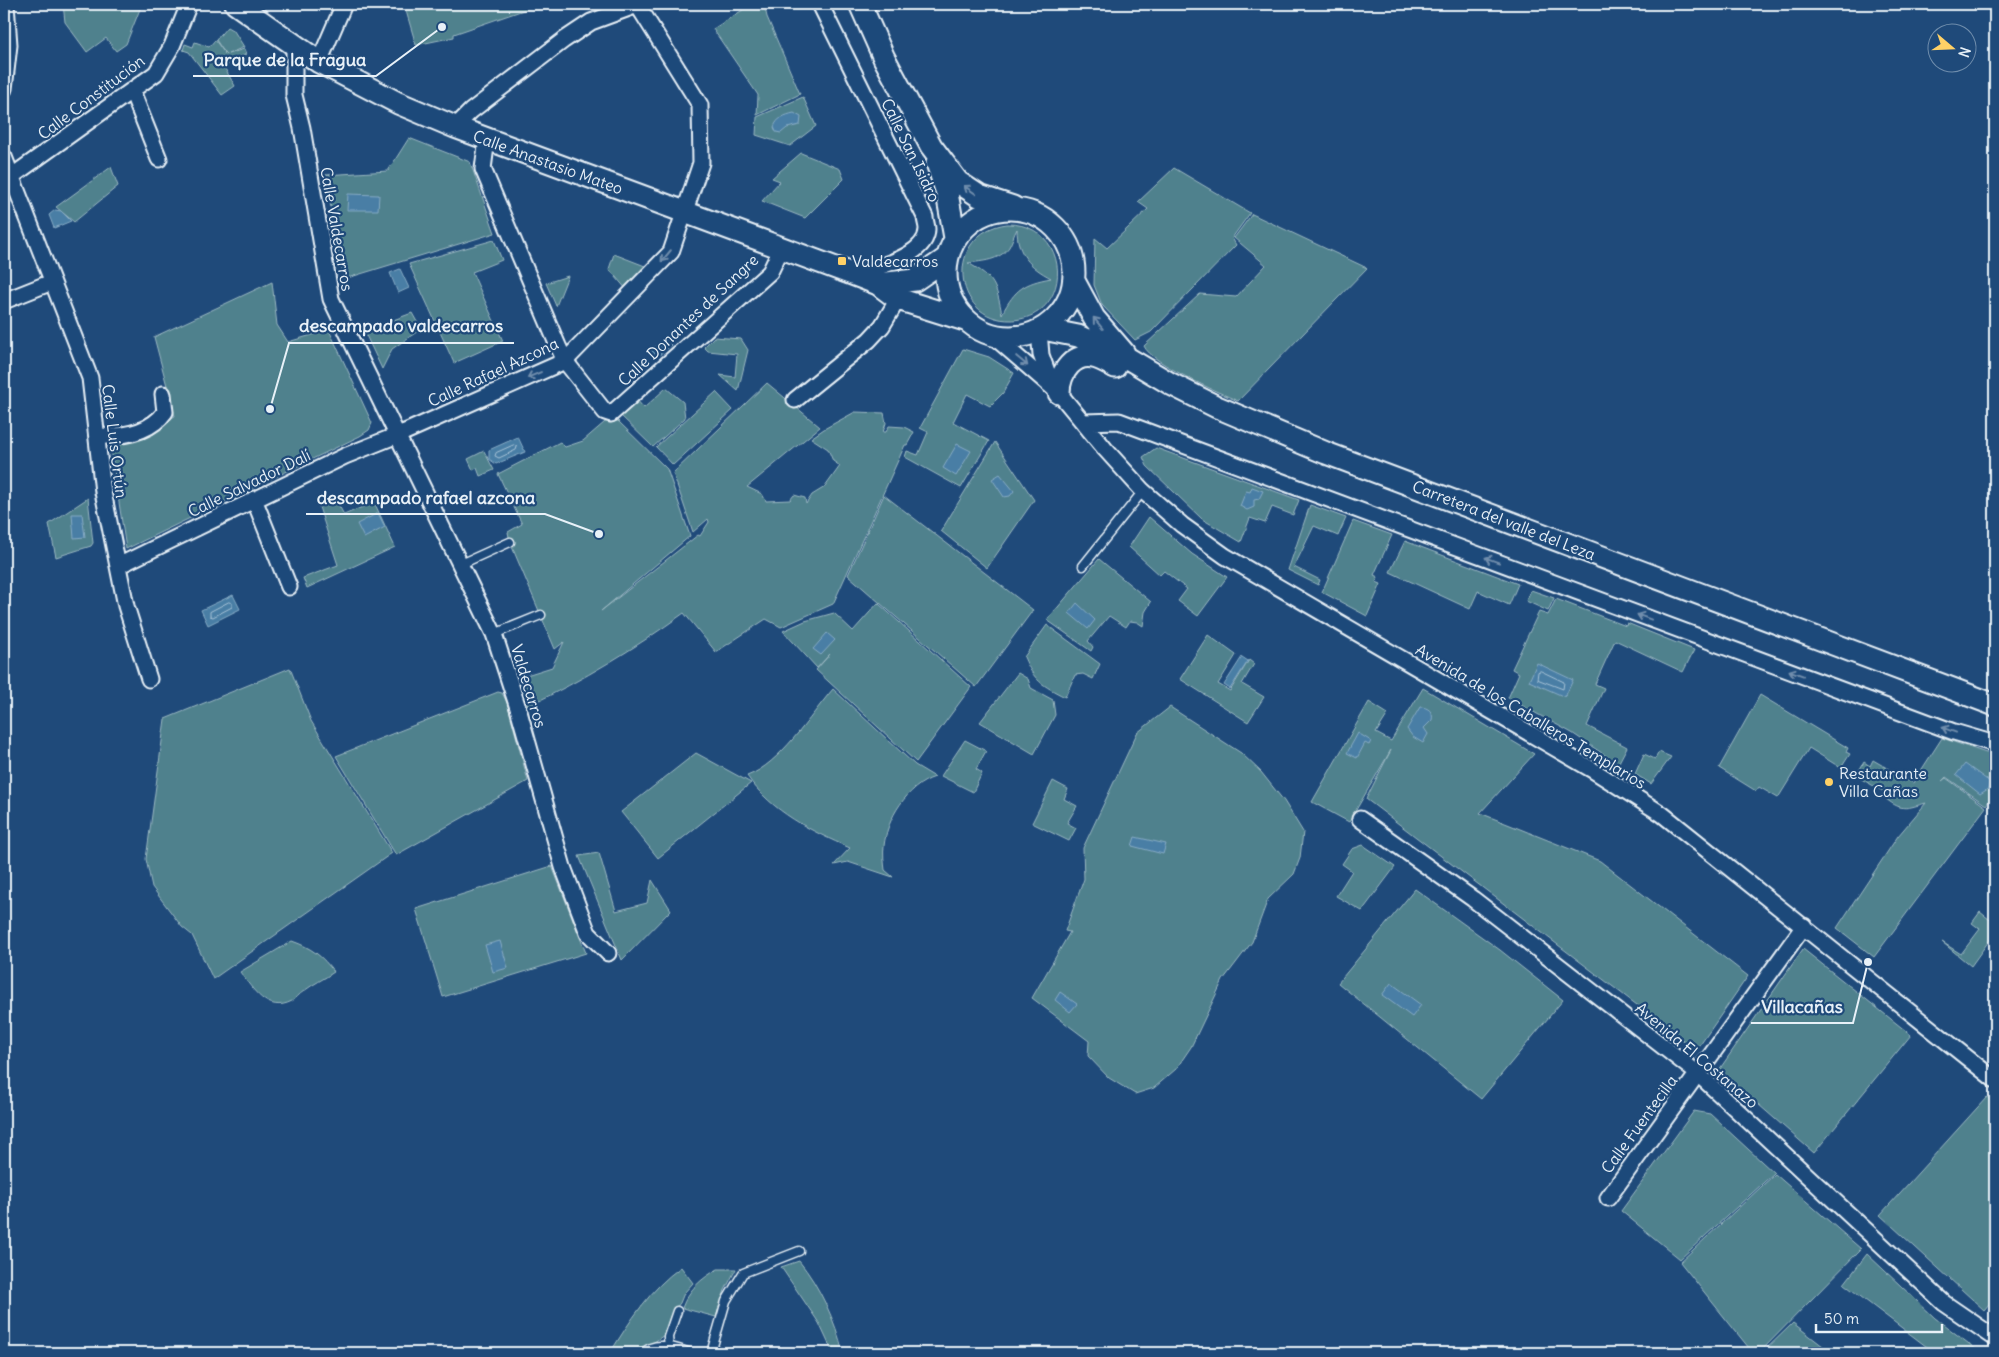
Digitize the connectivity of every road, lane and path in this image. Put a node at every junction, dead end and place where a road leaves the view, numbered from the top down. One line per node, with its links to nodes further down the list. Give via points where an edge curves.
1 (6, 4): 11 (street, via 9,45)
2 (189, 4): 12 (street, Calle Constitución, via 172,46 156,73)
3 (236, 4): 9 (main road, Calle Anastasio Mateo)
4 (334, 4): 10 (street)
5 (344, 4): 10 (street)
6 (638, 4): 13 (street, via 591,22 471,111); 20 (street, Calle Rafael Azcona, via 700,105 701,163)
7 (820, 4): 24 (street, Calle San Isidro, via 925,217 928,230 914,250 880,267)
8 (860, 4): 15 (main road, via 884,58)
9 (294, 45): 10 (main road, Calle Anastasio Mateo); 41 (street, Calle Valdecarros, via 294,96 331,299)
10 (316, 60): 13 (main road, Calle Anastasio Mateo, via 398,103)
11 (4, 90)
12 (132, 91): 17 (street); 18 (street, Calle Constitución)
13 (455, 127): 14 (main road, Calle Anastasio Mateo)
14 (487, 139): 20 (main road, Calle Anastasio Mateo); 35 (street, via 483,169)
15 (932, 146): 19 (main road, one-way to 15, via 979,196 958,182); 21 (main road, via 947,193)
16 (4, 157): 18 (street, Calle Luis Ortún)
17 (159, 159)
18 (8, 180): 27 (street, Calle Luis Ortún)
19 (1015, 208): 21 (main road, via 981,215); 26 (main road, via 1035,213 1053,224 1066,240 1074,260)
20 (684, 212): 22 (main road, Calle Anastasio Mateo); 35 (street, Calle Rafael Azcona, one-way to 35, via 671,252)
21 (955, 238): 23 (main road)
22 (782, 247): 24 (main road, Calle Anastasio Mateo); 35 (street, Calle Donantes de Sangre, via 770,272 611,414 605,412)
23 (947, 258): 25 (main road); 31 (main road, via 948,291)
24 (852, 274): 28 (main road, Calle Anastasio Mateo)
25 (915, 280): 28 (main road); 29 (main road)
26 (1074, 281): 32 (main road, via 1069,300 1058,316); 34 (main road, one-way to 26, via 1094,318)
27 (52, 282): 30 (street); 42 (street, Calle Luis Ortún, via 90,378)
28 (878, 284): 29 (main road)
29 (898, 299): 31 (main road); 38 (street, via 882,326 868,340)
30 (4, 301)
31 (964, 320): 33 (main road)
32 (1041, 330): 33 (main road, via 1009,337); 34 (main road, via 1078,336); 36 (street, Avenida de los Caballeros Templarios, via 1041,356)
33 (992, 335): 36 (street, Avenida de los Caballeros Templarios, one-way to 36)
34 (1130, 359): 39 (main road, Carretera del valle del Leza)
35 (565, 361): 41 (street, Calle Rafael Azcona, one-way to 41)
36 (1056, 390): 39 (main road, via 1063,371 1074,361 1096,357 1166,392); 40 (street, Avenida de los Caballeros Templarios)
37 (163, 394): 42 (street, via 165,412 150,425 119,435)
38 (795, 400)
39 (1217, 408): 52 (main road, Carretera del valle del Leza, via 1326,453)
40 (1084, 422): 43 (street, Avenida de los Caballeros Templarios); 56 (street, one-way to 40, via 1954,732 1120,421)
41 (398, 435): 44 (street, Calle Salvador Dalí); 46 (street, Valdecarros)
42 (97, 436): 47 (street, Calle Luis Ortún, via 103,492)
43 (1143, 491): 48 (lane); 58 (street, Avenida de los Caballeros Templarios, via 1182,526 1225,556 1591,769 1662,814)
44 (254, 499): 47 (street, Calle Salvador Dalí); 49 (street)
45 (510, 542): 46 (lane)
46 (459, 565): 51 (street, Valdecarros)
47 (118, 566): 53 (street, Calle Luis Ortún, via 126,606)
48 (1083, 566)
49 (289, 587)
50 (541, 616): 51 (lane)
51 (494, 634): 59 (street, Valdecarros, via 563,867 588,933)
52 (1886, 663): 54 (main road, Carretera del valle del Leza); 55 (main road, Carretera del valle del Leza)
53 (149, 679)
54 (1995, 694)
55 (1995, 705)
56 (1995, 744)
57 (1360, 819): 60 (street, Avenida El Costanazo, via 1473,899)
58 (1804, 926): 60 (street, Calle Fuentecilla); 61 (street, Avenida de los Caballeros Templarios)
59 (608, 953)
60 (1698, 1073): 62 (street, Calle Fuentecilla); 65 (street, Avenida El Costanazo, via 1844,1206 1944,1303)
61 (1995, 1080)
62 (1608, 1198)
63 (798, 1251): 69 (lane, via 743,1273 726,1301)
64 (677, 1311): 66 (lane, via 668,1337)
65 (1995, 1338)
66 (669, 1347): 67 (lane, via 656,1345); 68 (lane)
67 (643, 1353)
68 (690, 1353)
69 (711, 1353)

